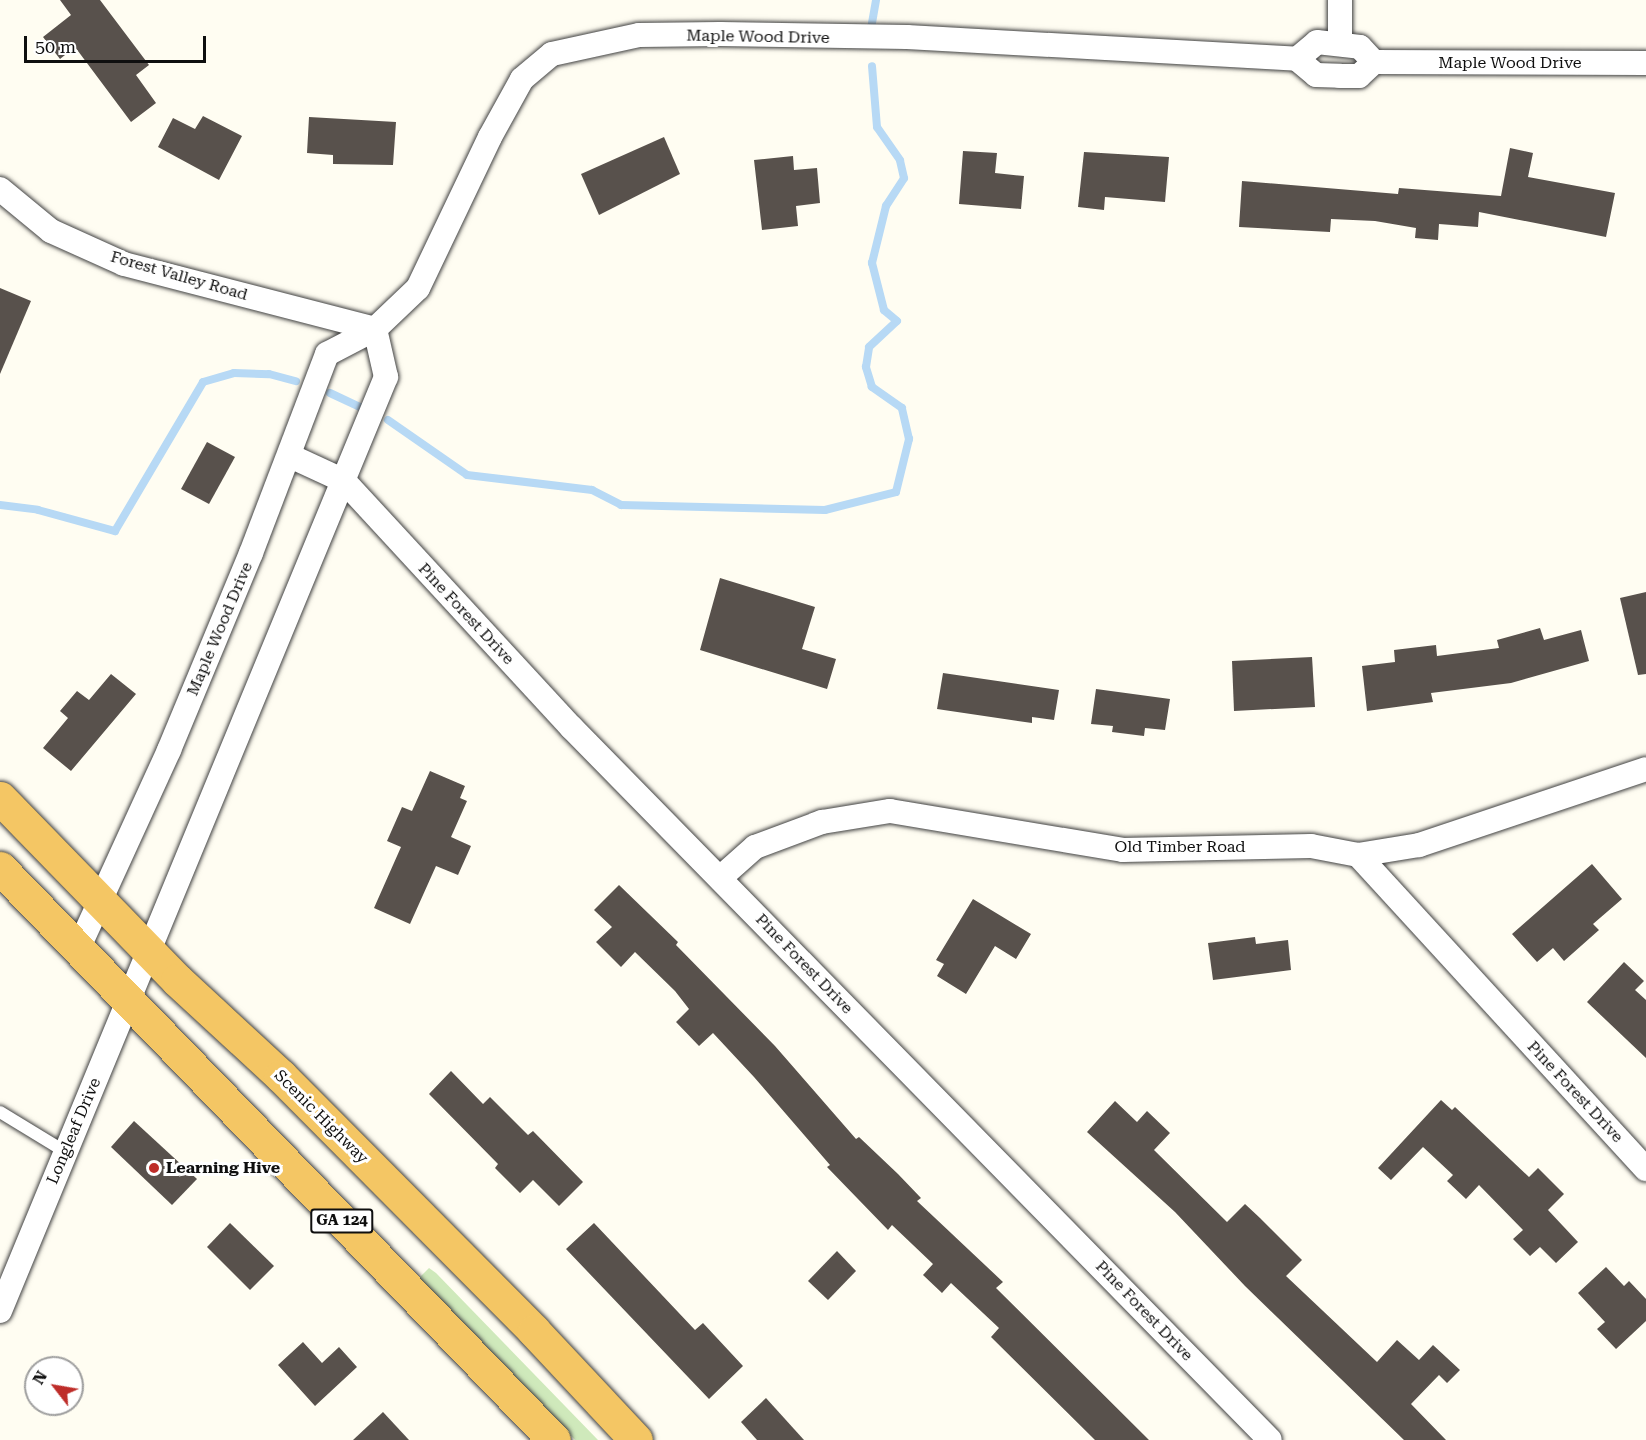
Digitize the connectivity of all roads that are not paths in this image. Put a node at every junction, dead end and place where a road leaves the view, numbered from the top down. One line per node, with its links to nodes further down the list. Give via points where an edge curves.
1 (1340, 0): 2 (street)
2 (1340, 43): 3 (street, via 1317,42); 4 (street, via 1360,47)
3 (1297, 59): 4 (street, Maple Wood Drive, via 1316,75 1340,76 1359,76); 7 (street, Maple Wood Drive, via 907,37 720,34 639,35 552,54 522,79 456,204 418,288)
4 (1374, 62): 5 (street, Maple Wood Drive)
5 (1646, 63)
6 (0, 189): 7 (street, Forest Valley Road, via 51,231 124,264)
7 (375, 329): 8 (street, Maple Wood Drive, via 327,354); 9 (street, via 386,377)
8 (290, 456): 9 (street); 15 (street, Maple Wood Drive, via 178,729)
9 (344, 481): 14 (street, Pine Forest Drive, via 571,726); 17 (street)
10 (1646, 769): 12 (street, Old Timber Road, via 1419,845)
11 (0, 798): 15 (highway, Scenic Highway)
12 (1358, 855): 14 (street, Old Timber Road, via 1311,846 1123,850 890,811 822,822 755,847); 21 (street, Pine Forest Drive)
13 (0, 868): 16 (highway, GA 124)
14 (720, 878): 25 (street, Pine Forest Drive)
15 (101, 902): 16 (street, Maple Wood Drive); 17 (highway, Scenic Highway)
16 (78, 949): 18 (highway, GA 124)
17 (149, 952): 18 (street, Longleaf Drive); 24 (highway, Scenic Highway, via 290,1085)
18 (130, 1003): 20 (street, Longleaf Drive); 23 (highway, GA 124)
19 (0, 1112): 20 (lane)
20 (64, 1151): 22 (street, Longleaf Drive)
21 (1646, 1169)
22 (0, 1311)
23 (554, 1440)
24 (636, 1440)
25 (1270, 1440)

